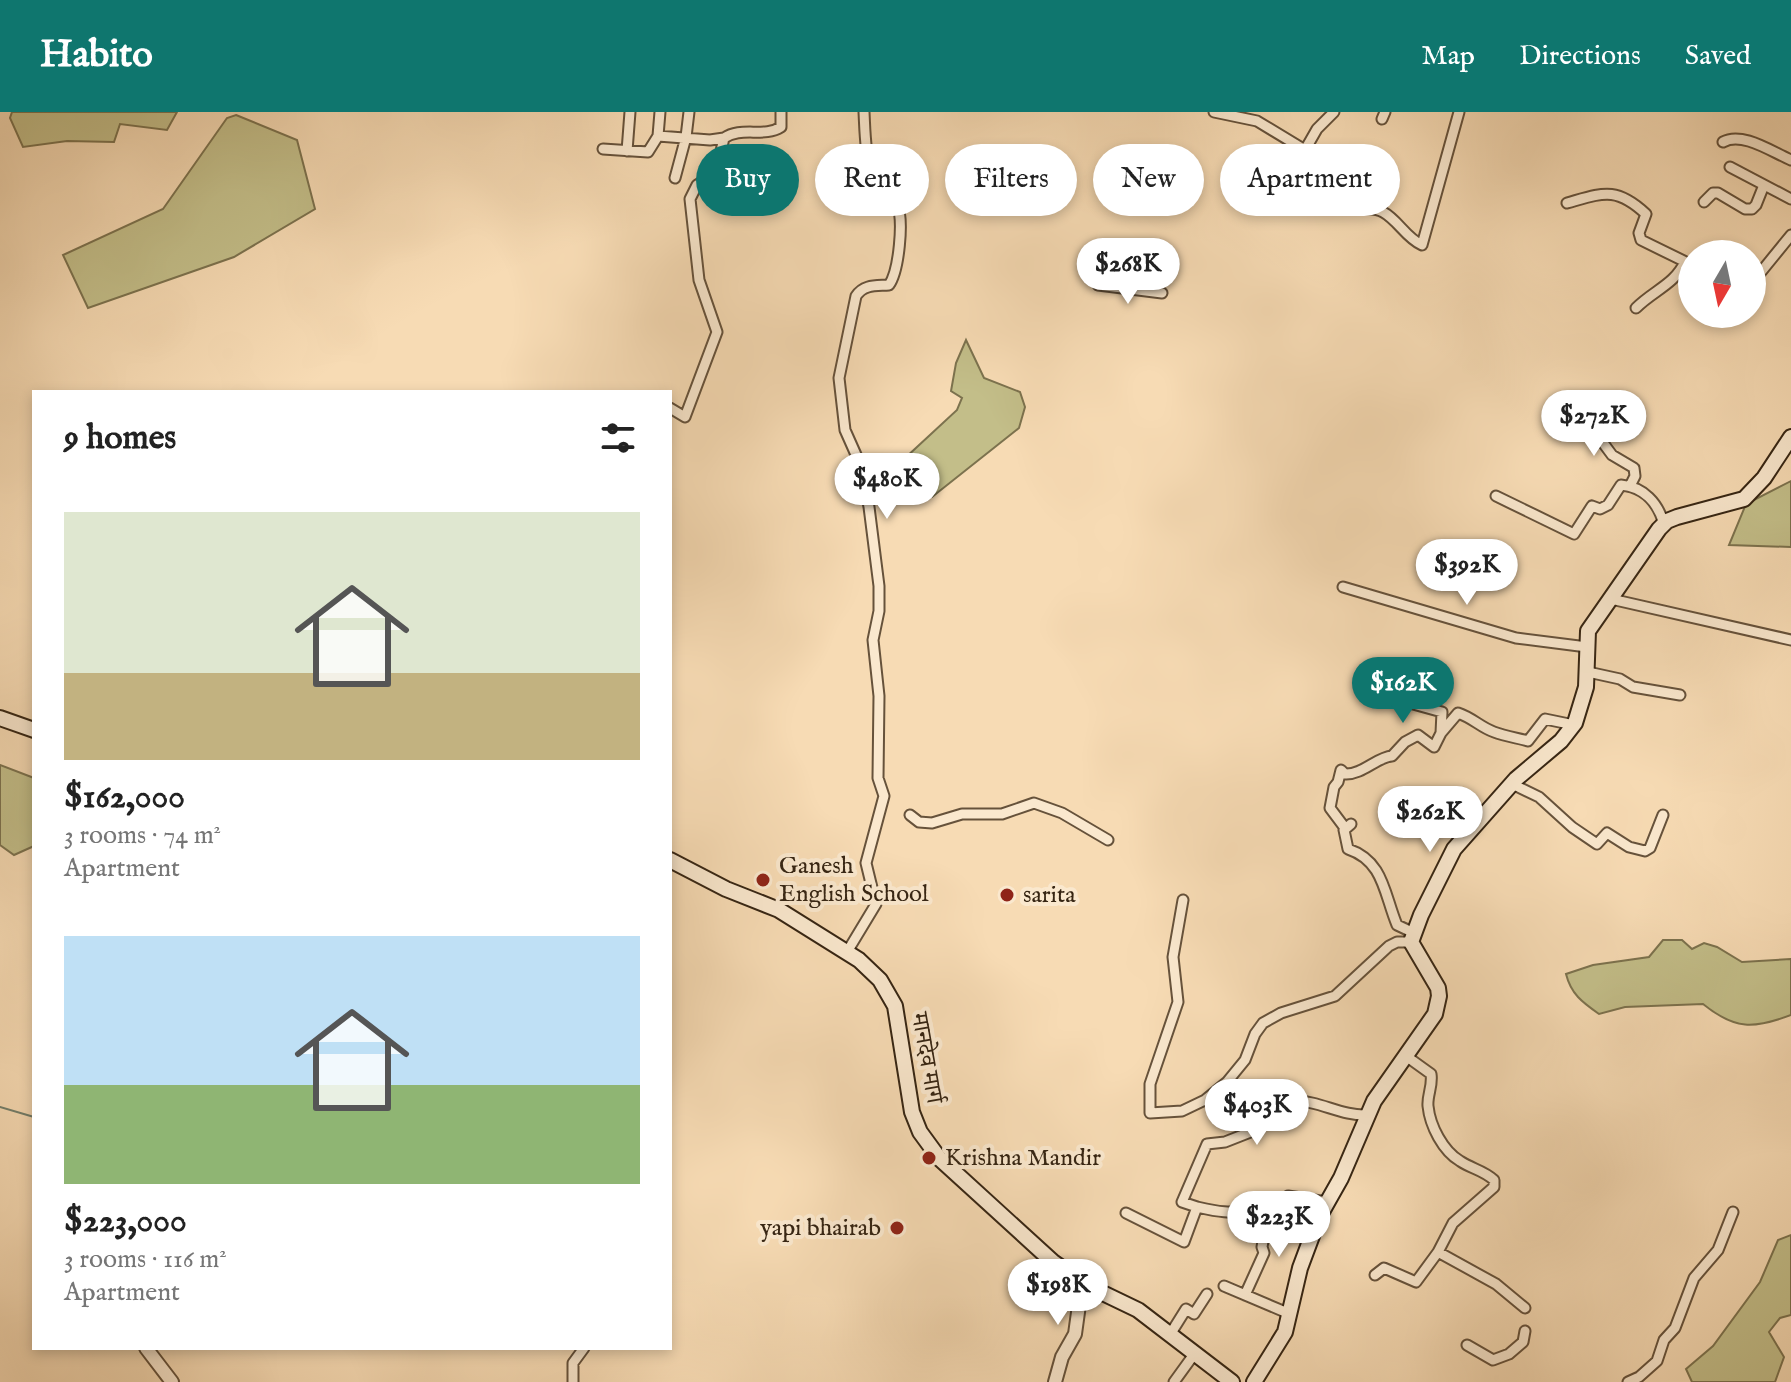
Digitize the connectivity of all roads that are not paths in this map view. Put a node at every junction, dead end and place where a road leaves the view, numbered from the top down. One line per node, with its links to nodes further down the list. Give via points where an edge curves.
1 (630, 112): 16 (street)
2 (689, 112): 10 (street)
3 (781, 112): 11 (street, via 781,127 774,131 733,132)
4 (864, 112): 56 (street, via 870,168 898,207 900,245 889,285 866,286 856,296 839,378 845,430 861,466 869,507 879,586 873,640 878,778 884,792 866,855 876,904)
5 (1214, 112): 13 (street, via 1257,121)
6 (1334, 112): 14 (street)
7 (1459, 112): 24 (street, via 1422,245)
8 (658, 113): 9 (street)
9 (658, 136): 10 (street); 16 (street, via 648,152)
10 (686, 137): 11 (street); 19 (street)
11 (724, 138): 32 (street, via 716,173 697,185 690,199 699,280 717,332 685,417)
12 (1723, 142): 17 (street, via 1754,143)
13 (1295, 144)
14 (1308, 144)
15 (603, 149): 16 (street)
16 (627, 151)
17 (1791, 160)
18 (1730, 167): 20 (street)
19 (675, 178)
20 (1764, 185): 21 (street); 22 (street, via 1752,209 1718,193)
21 (1791, 199)
22 (1704, 202)
23 (1567, 203): 26 (street, via 1600,193 1629,198 1646,214 1641,240)
24 (1388, 216)
25 (1791, 235): 27 (street)
26 (1678, 259)
27 (1766, 266)
28 (1678, 277): 31 (street)
29 (1098, 285): 30 (street)
30 (1162, 293)
31 (1636, 308)
32 (672, 409)
33 (1592, 428): 35 (street, via 1612,455 1634,468)
34 (1791, 437): 37 (main road, via 1744,499)
35 (1630, 486): 36 (street, via 1621,485 1608,505 1592,506 1574,534); 37 (street, via 1659,507)
36 (1496, 496)
37 (1664, 524): 39 (main road)
38 (1343, 587): 41 (street, via 1516,638)
39 (1611, 599): 40 (street); 41 (main road, via 1592,622)
40 (1791, 640)
41 (1587, 647): 42 (main road)
42 (1588, 672): 44 (street); 46 (main road)
43 (1390, 689): 48 (street, via 1395,699 1442,712)
44 (1680, 695)
45 (0, 718): 47 (main road)
46 (1574, 725): 48 (street, via 1545,719 1528,741 1494,732 1458,713); 49 (main road)
47 (32, 729)
48 (1441, 733): 55 (street, via 1434,747 1418,735 1392,756 1353,775 1341,770 1330,808 1348,826 1348,849 1371,859 1397,925)
49 (1512, 784): 51 (street, via 1539,797 1597,844 1607,833 1645,851); 55 (main road, via 1454,849)
50 (910, 815): 52 (street, via 932,823 962,814 1002,814 1034,803)
51 (1663, 815)
52 (1108, 840)
53 (672, 861): 56 (main road, मानदेव मार्ग, via 779,910)
54 (1183, 900): 58 (street, via 1173,957 1178,1002 1150,1084 1150,1113 1182,1111)
55 (1412, 938): 57 (main road, via 1439,996 1435,1014); 58 (street, via 1389,946 1335,996 1263,1023)
56 (847, 952): 70 (main road, मानदेव मार्ग, via 880,980 895,1006 912,1112 927,1142 1033,1245)
57 (1406, 1056): 60 (main road); 68 (street, via 1431,1074 1428,1104 1449,1154 1494,1180 1494,1187 1453,1223)
58 (1227, 1082): 59 (street)
59 (1263, 1096): 60 (street); 63 (street, via 1253,1131 1207,1144 1182,1202)
60 (1367, 1115): 62 (main road)
61 (1288, 1196): 62 (street)
62 (1327, 1202): 67 (main road)
63 (1197, 1207): 64 (street); 66 (street, via 1184,1242)
64 (1268, 1211): 67 (street); 73 (street, via 1264,1253)
65 (1733, 1212): 88 (street, via 1718,1250 1694,1278 1657,1361)
66 (1126, 1213)
67 (1319, 1217): 75 (main road)
68 (1438, 1252): 69 (street, via 1416,1282 1384,1268); 74 (street, via 1496,1284)
69 (1375, 1275)
70 (1086, 1285): 77 (main road, मानदेव मार्ग); 84 (street, via 1075,1334)
71 (1224, 1286): 73 (street)
72 (1207, 1294): 77 (street, via 1194,1314 1186,1309)
73 (1245, 1295): 75 (street)
74 (1525, 1308)
75 (1290, 1314): 87 (main road, via 1285,1332)
76 (1525, 1331): 78 (street, via 1523,1342 1493,1360)
77 (1171, 1333): 81 (main road, मानदेव मार्ग)
78 (1467, 1345)
79 (148, 1350): 82 (street)
80 (583, 1350): 83 (street, via 573,1363)
81 (1195, 1353): 85 (street); 86 (main road, मानदेव मार्ग)
82 (172, 1382)
83 (573, 1382)
84 (1055, 1382)
85 (1174, 1382)
86 (1232, 1382)
87 (1254, 1382)
88 (1628, 1382)

